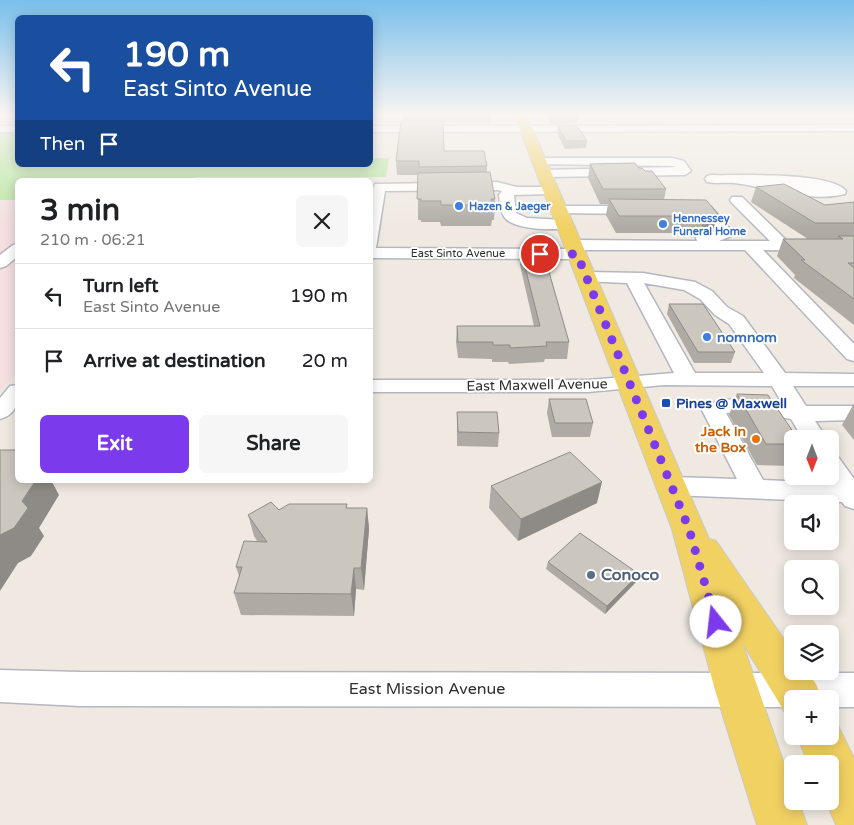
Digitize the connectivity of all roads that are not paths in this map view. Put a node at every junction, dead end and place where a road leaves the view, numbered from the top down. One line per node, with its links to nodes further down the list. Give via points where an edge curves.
1 (536, 152): 9 (main road)
2 (634, 161): 3 (street); 4 (street, via 672,162 680,164 685,171); 9 (street, via 624,154)
3 (568, 162): 4 (street); 9 (street)
4 (574, 172): 9 (street)
5 (711, 179): 6 (street); 8 (street); 9 (street)
6 (737, 180): 6 (street, via 808,182 840,191 811,192)
7 (514, 190): 9 (street); 9 (street, via 506,195 508,213 513,218 538,224); 13 (street, via 497,186 380,187)
8 (722, 190)
9 (555, 199): 11 (street); 14 (street, via 650,245); 19 (street, East Sinto Avenue); 23 (main road)
10 (737, 200): 16 (street)
11 (650, 210)
12 (678, 210): 14 (street, via 706,210 726,233)
13 (373, 225)
14 (716, 242): 15 (street)
15 (749, 245): 16 (street); 25 (street)
16 (783, 246): 17 (street)
17 (854, 246)
18 (15, 250): 20 (street)
19 (373, 252)
20 (0, 263)
21 (0, 268): 22 (street)
22 (15, 270)
23 (586, 278): 24 (street); 29 (main road)
24 (634, 278): 26 (street); 27 (street, via 689,286 706,295 721,311 736,320)
25 (854, 355)
26 (688, 379): 27 (street, East Maxwell Avenue); 29 (street, East Maxwell Avenue)
27 (779, 380): 28 (street, East Maxwell Avenue); 33 (street)
28 (854, 380)
29 (629, 383): 30 (street, East Maxwell Avenue, via 588,386); 37 (main road)
30 (373, 386)
31 (15, 394): 32 (street)
32 (1, 410)
33 (799, 413): 34 (street); 35 (street); 38 (street, via 764,405 725,405 713,410)
34 (854, 413)
35 (809, 430)
36 (839, 477): 39 (street)
37 (672, 486): 38 (street); 40 (main road)
38 (755, 490): 39 (street)
39 (852, 496)
40 (689, 529): 42 (main road); 43 (main road)
41 (0, 686): 42 (street, East Mission Avenue, via 80,689)
42 (736, 690): 46 (street, East Mission Avenue); 49 (main road)
43 (796, 690)
44 (854, 690): 45 (street, East Mission Avenue)
45 (839, 691)
46 (784, 693)
47 (823, 745): 48 (main road)
48 (854, 809)
49 (782, 825)

